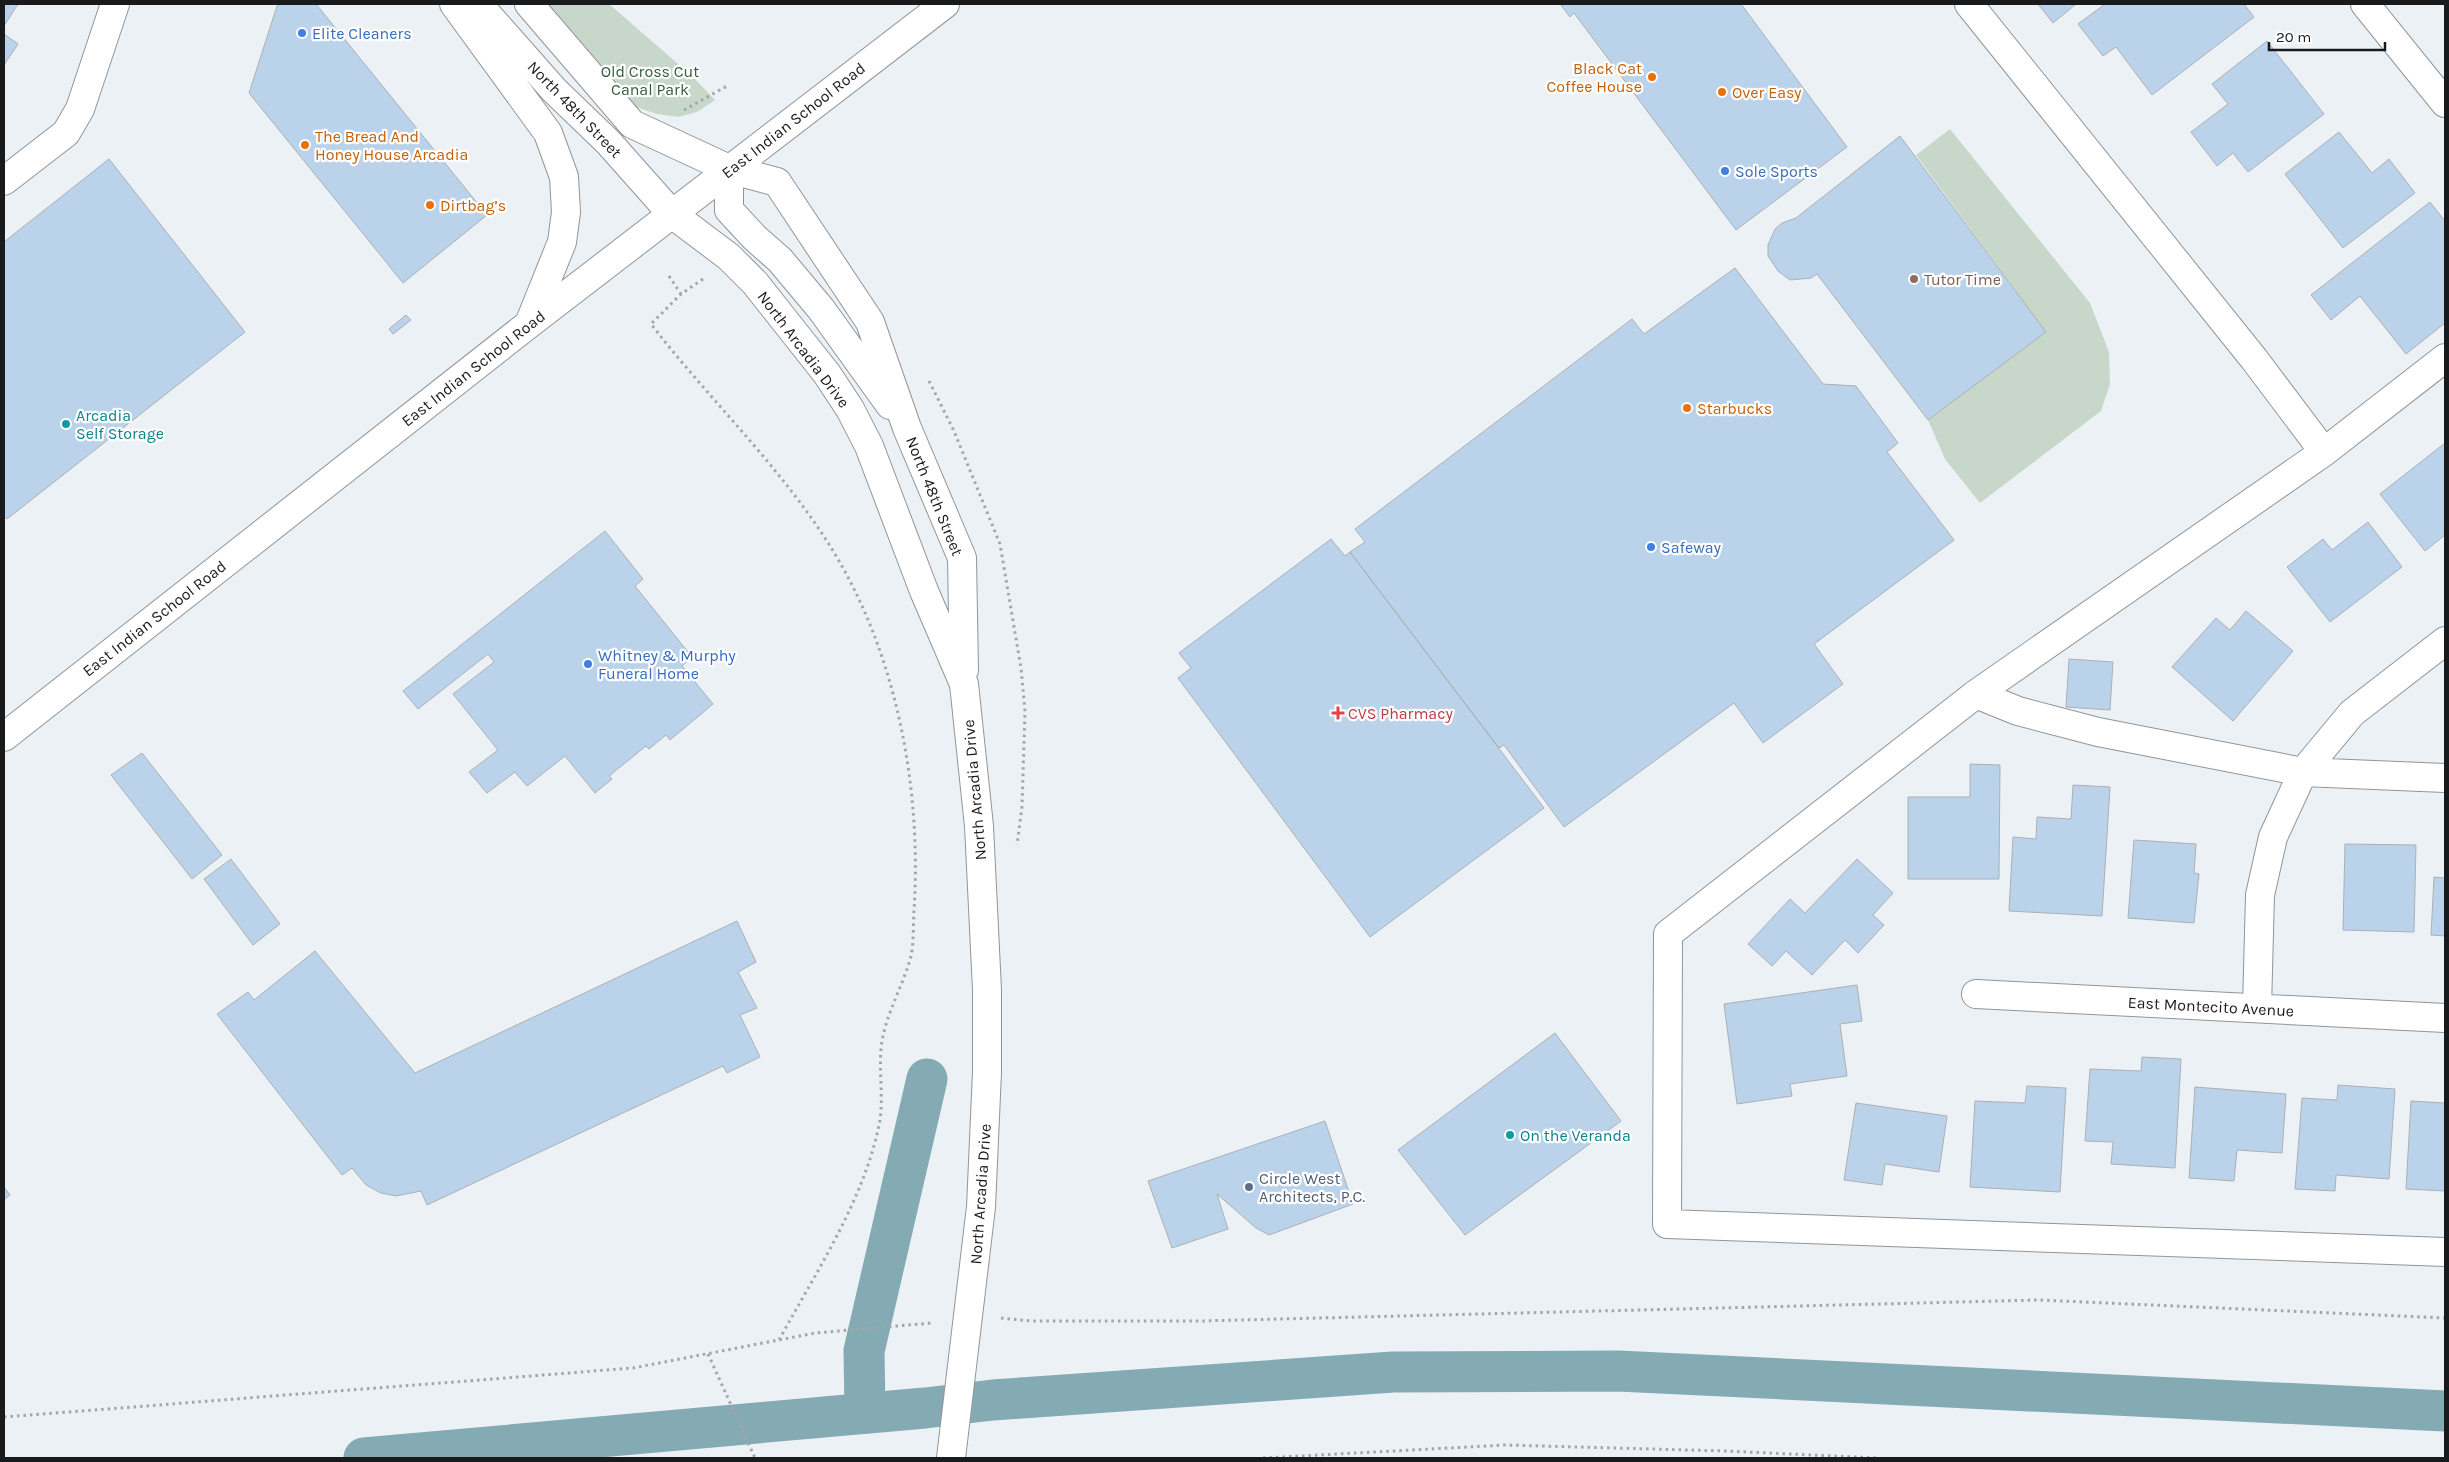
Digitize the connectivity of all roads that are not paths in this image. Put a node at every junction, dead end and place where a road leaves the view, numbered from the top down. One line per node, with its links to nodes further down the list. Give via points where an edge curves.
1 (115, 4): 10 (street, via 80,109 71,125)
2 (454, 4): 12 (street, via 548,133 564,177 566,212 562,242)
3 (478, 4): 11 (street, North 48th Street, via 554,90 609,143)
4 (529, 4): 9 (street, North 48th Street, via 632,124)
5 (945, 4): 9 (street, East Indian School Road)
6 (1969, 4): 15 (street, via 2248,351)
7 (2366, 4): 8 (street)
8 (2445, 103)
9 (730, 169): 11 (street, East Indian School Road); 14 (street, via 729,210 780,260 821,309); 14 (street, via 776,182 794,207 870,322)
10 (4, 181)
11 (672, 214): 12 (street, East Indian School Road); 17 (street, North Arcadia Drive, via 729,257 754,283 850,408 869,446 924,591)
12 (529, 324): 19 (street, East Indian School Road)
13 (2445, 358): 15 (street)
14 (907, 428): 17 (street, North 48th Street, via 962,558)
15 (2324, 452): 18 (street)
16 (2445, 641): 20 (street, via 2352,714)
17 (964, 684): 26 (street, North Arcadia Drive, via 978,826 987,990 985,1151)
18 (1976, 694): 20 (street, via 2018,711 2098,732); 25 (street, via 1668,934 1667,1224)
19 (4, 736)
20 (2304, 772): 21 (street); 23 (street, via 2273,836 2260,895)
21 (2445, 778)
22 (1976, 994): 23 (street, East Montecito Avenue)
23 (2257, 1008): 24 (street, East Montecito Avenue)
24 (2445, 1018)
25 (2445, 1252)
26 (952, 1453)

